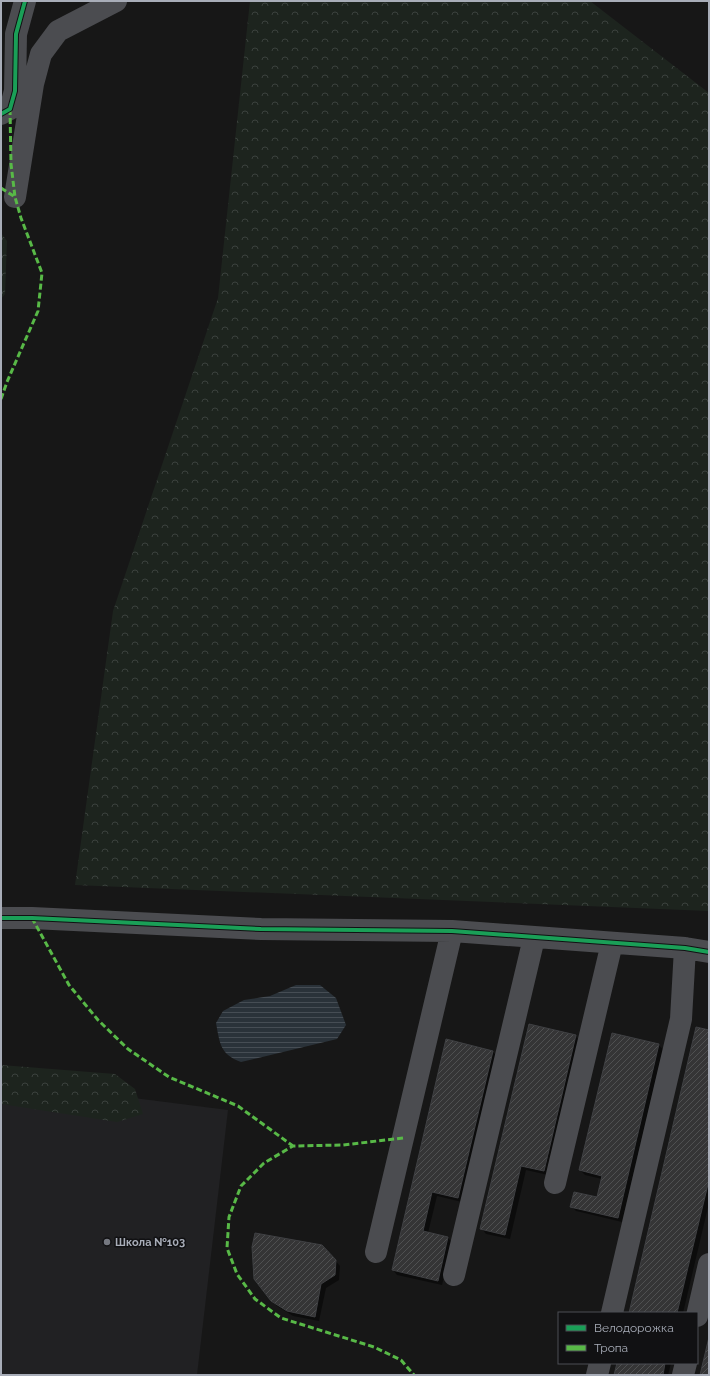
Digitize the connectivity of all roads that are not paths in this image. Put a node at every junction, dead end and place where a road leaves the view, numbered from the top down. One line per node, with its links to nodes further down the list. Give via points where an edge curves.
1 (25, 1): 3 (street, via 16,34 15,91)
2 (116, 1): 4 (street, via 58,31 41,54 33,84)
3 (6, 111)
4 (15, 197)
5 (1, 918): 6 (street, via 261,928)
6 (452, 931): 7 (street); 12 (street)
7 (534, 938): 8 (street); 14 (street)
8 (612, 943): 9 (street); 11 (street)
9 (685, 948): 10 (street); 15 (street, via 681,1019)
10 (709, 952)
11 (555, 1183)
12 (376, 1252)
13 (709, 1264): 16 (street)
14 (454, 1275)
15 (612, 1312)
16 (698, 1312)
17 (600, 1364): 19 (street)
18 (686, 1364): 20 (street)
19 (597, 1375)
20 (684, 1375)

